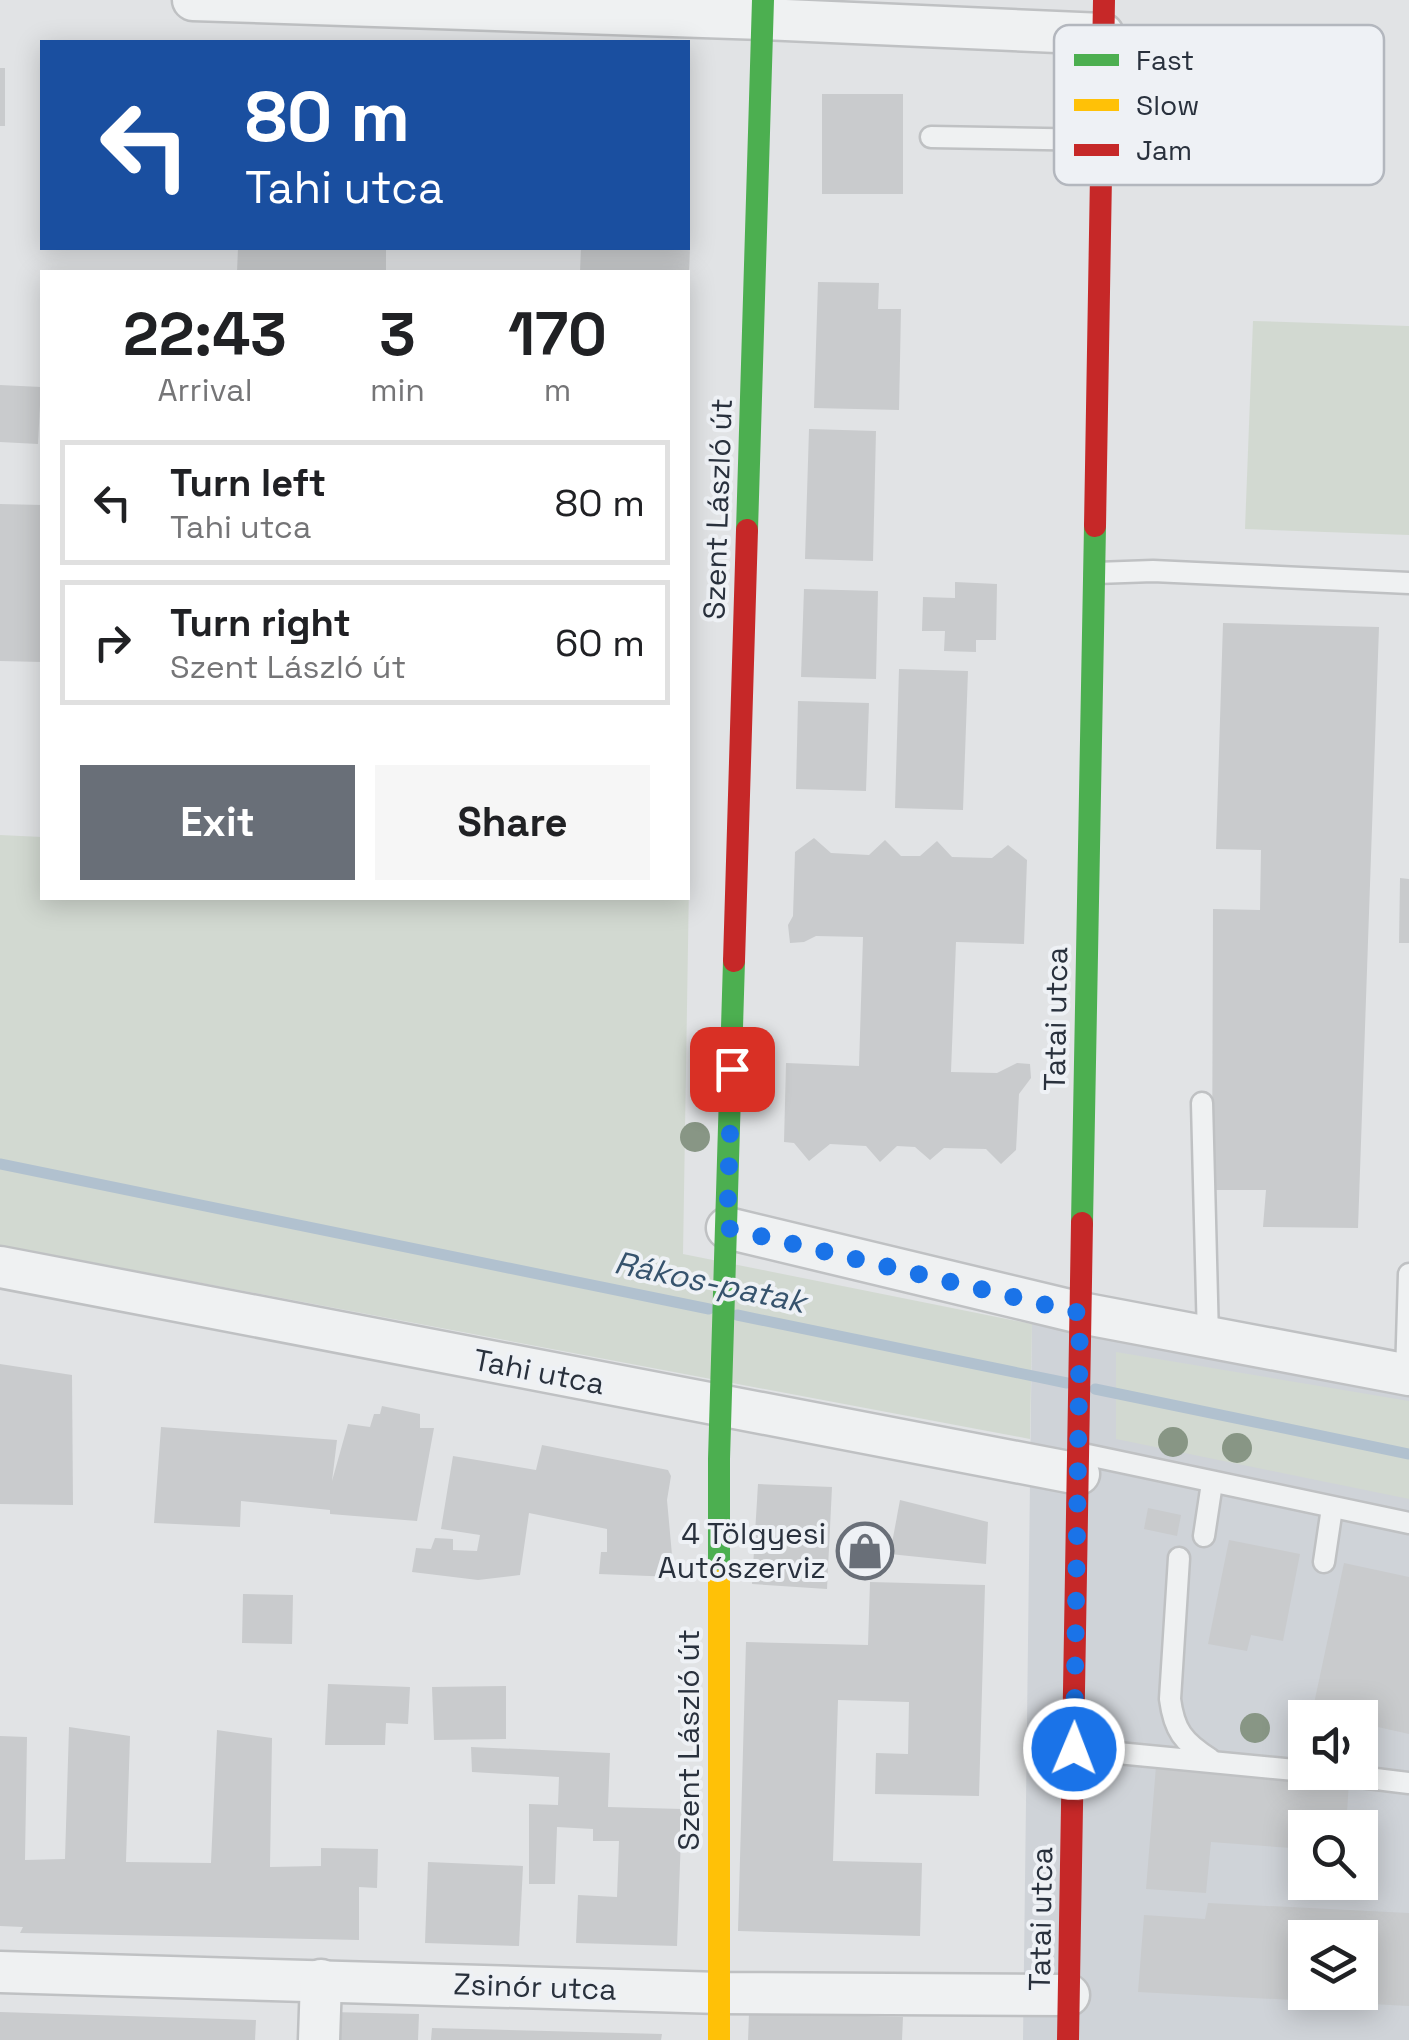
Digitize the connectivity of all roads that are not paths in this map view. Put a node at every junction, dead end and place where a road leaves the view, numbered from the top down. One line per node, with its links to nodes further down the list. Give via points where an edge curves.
1 (193, 0): 2 (street)
2 (763, 9): 3 (street); 10 (street, Szent László út)
3 (1103, 17)
4 (931, 136): 5 (lane)
5 (1054, 139)
6 (1099, 185): 7 (street, Tatai utca)
7 (1094, 573): 8 (lane); 13 (street, Tatai utca)
8 (1409, 583)
9 (1202, 1103): 14 (lane)
10 (727, 1228): 13 (street); 16 (street, Szent László út)
11 (0, 1267): 16 (street, Tahi utca)
12 (1409, 1274): 15 (lane)
13 (1080, 1313): 14 (street); 17 (street, Tatai utca)
14 (1208, 1338): 15 (street)
15 (1408, 1375)
16 (721, 1390): 17 (street, Tahi utca, via 865,1431); 31 (street, Szent László út)
17 (1080, 1455): 18 (lane); 24 (street, Tatai utca)
18 (1212, 1483): 19 (lane); 21 (lane)
19 (1332, 1508): 20 (lane); 23 (lane)
20 (1409, 1523)
21 (1204, 1536)
22 (1179, 1558): 25 (lane, via 1173,1721 1180,1736)
23 (1324, 1562)
24 (1074, 1749): 25 (lane); 32 (street, Tatai utca)
25 (1211, 1760): 26 (lane)
26 (1288, 1769)
27 (1378, 1780): 28 (lane)
28 (1409, 1784)
29 (0, 1972): 30 (street, Zsinór utca)
30 (321, 1980): 31 (street, Zsinór utca); 33 (street)
31 (720, 1992): 32 (street, Zsinór utca); 34 (street, Szent László út)
32 (1069, 1996): 35 (street, Tatai utca)
33 (319, 2040)
34 (719, 2040)
35 (1068, 2040)

